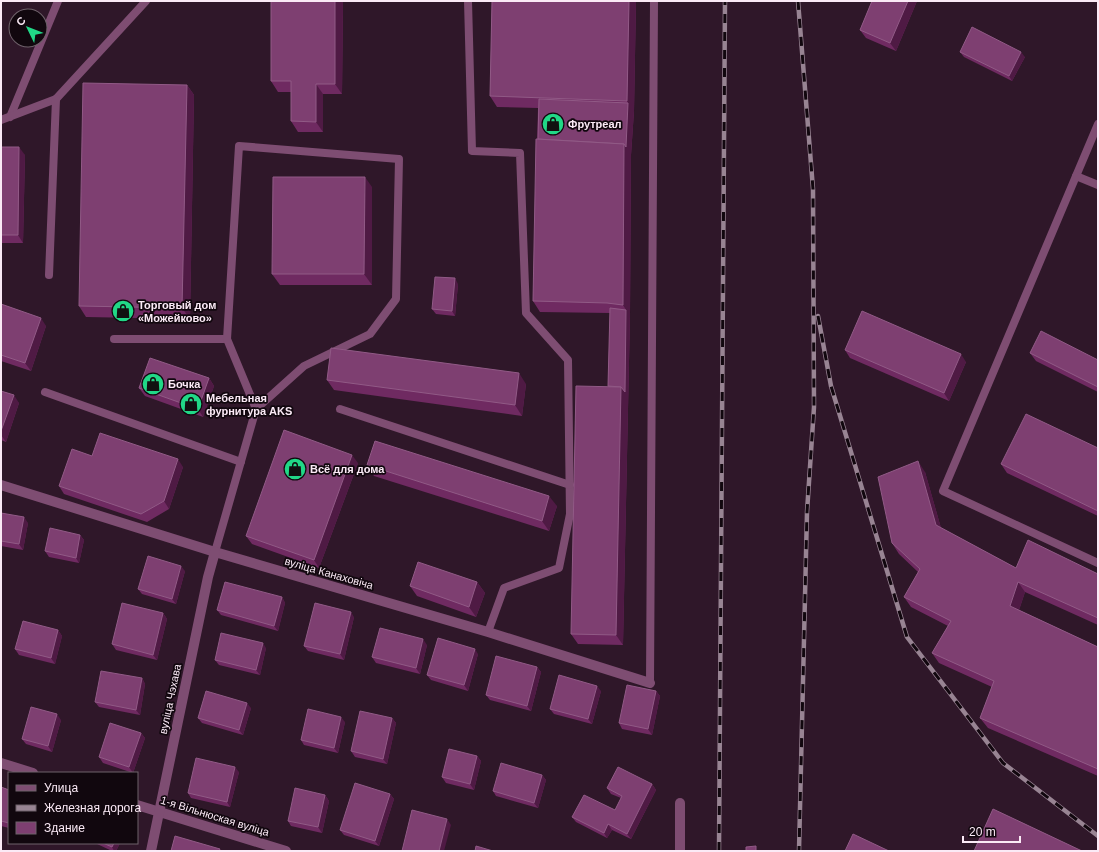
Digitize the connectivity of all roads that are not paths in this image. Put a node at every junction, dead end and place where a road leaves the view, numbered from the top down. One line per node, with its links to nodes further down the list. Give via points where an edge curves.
1 (58, 1): 6 (lane)
2 (146, 1): 5 (lane)
3 (468, 1): 19 (lane, via 472,151 520,152 526,312 568,360)
4 (654, 1): 23 (lane)
5 (56, 99): 6 (lane); 11 (lane)
6 (10, 117): 7 (lane)
7 (1, 120)
8 (1098, 124): 9 (lane)
9 (1076, 176): 10 (lane); 21 (lane, via 943,491)
10 (1098, 185)
11 (49, 275)
12 (114, 339): 13 (lane)
13 (227, 339): 15 (lane); 15 (lane, via 239,146 399,159 396,300 370,334 304,366)
14 (44, 392): 17 (lane)
15 (256, 409): 17 (lane)
16 (340, 410): 19 (lane)
17 (241, 462): 20 (lane)
18 (1, 485): 20 (street, вуліца Канаховіча)
19 (570, 485): 22 (lane, via 570,514 559,568 504,588)
20 (215, 552): 22 (street, вуліца Канаховіча); 28 (street, вуліца Чэхава)
21 (1098, 563)
22 (488, 632): 23 (street, вуліца Канаховіча)
23 (650, 682)
24 (1, 763): 25 (street)
25 (30, 772)
26 (680, 803): 31 (street)
27 (138, 805): 28 (street, 1-я Вільнюская вуліца)
28 (159, 811): 29 (street, вуліца Чэхава); 30 (street, 1-я Вільнюская вуліца)
29 (151, 851)
30 (286, 851)
31 (680, 851)

